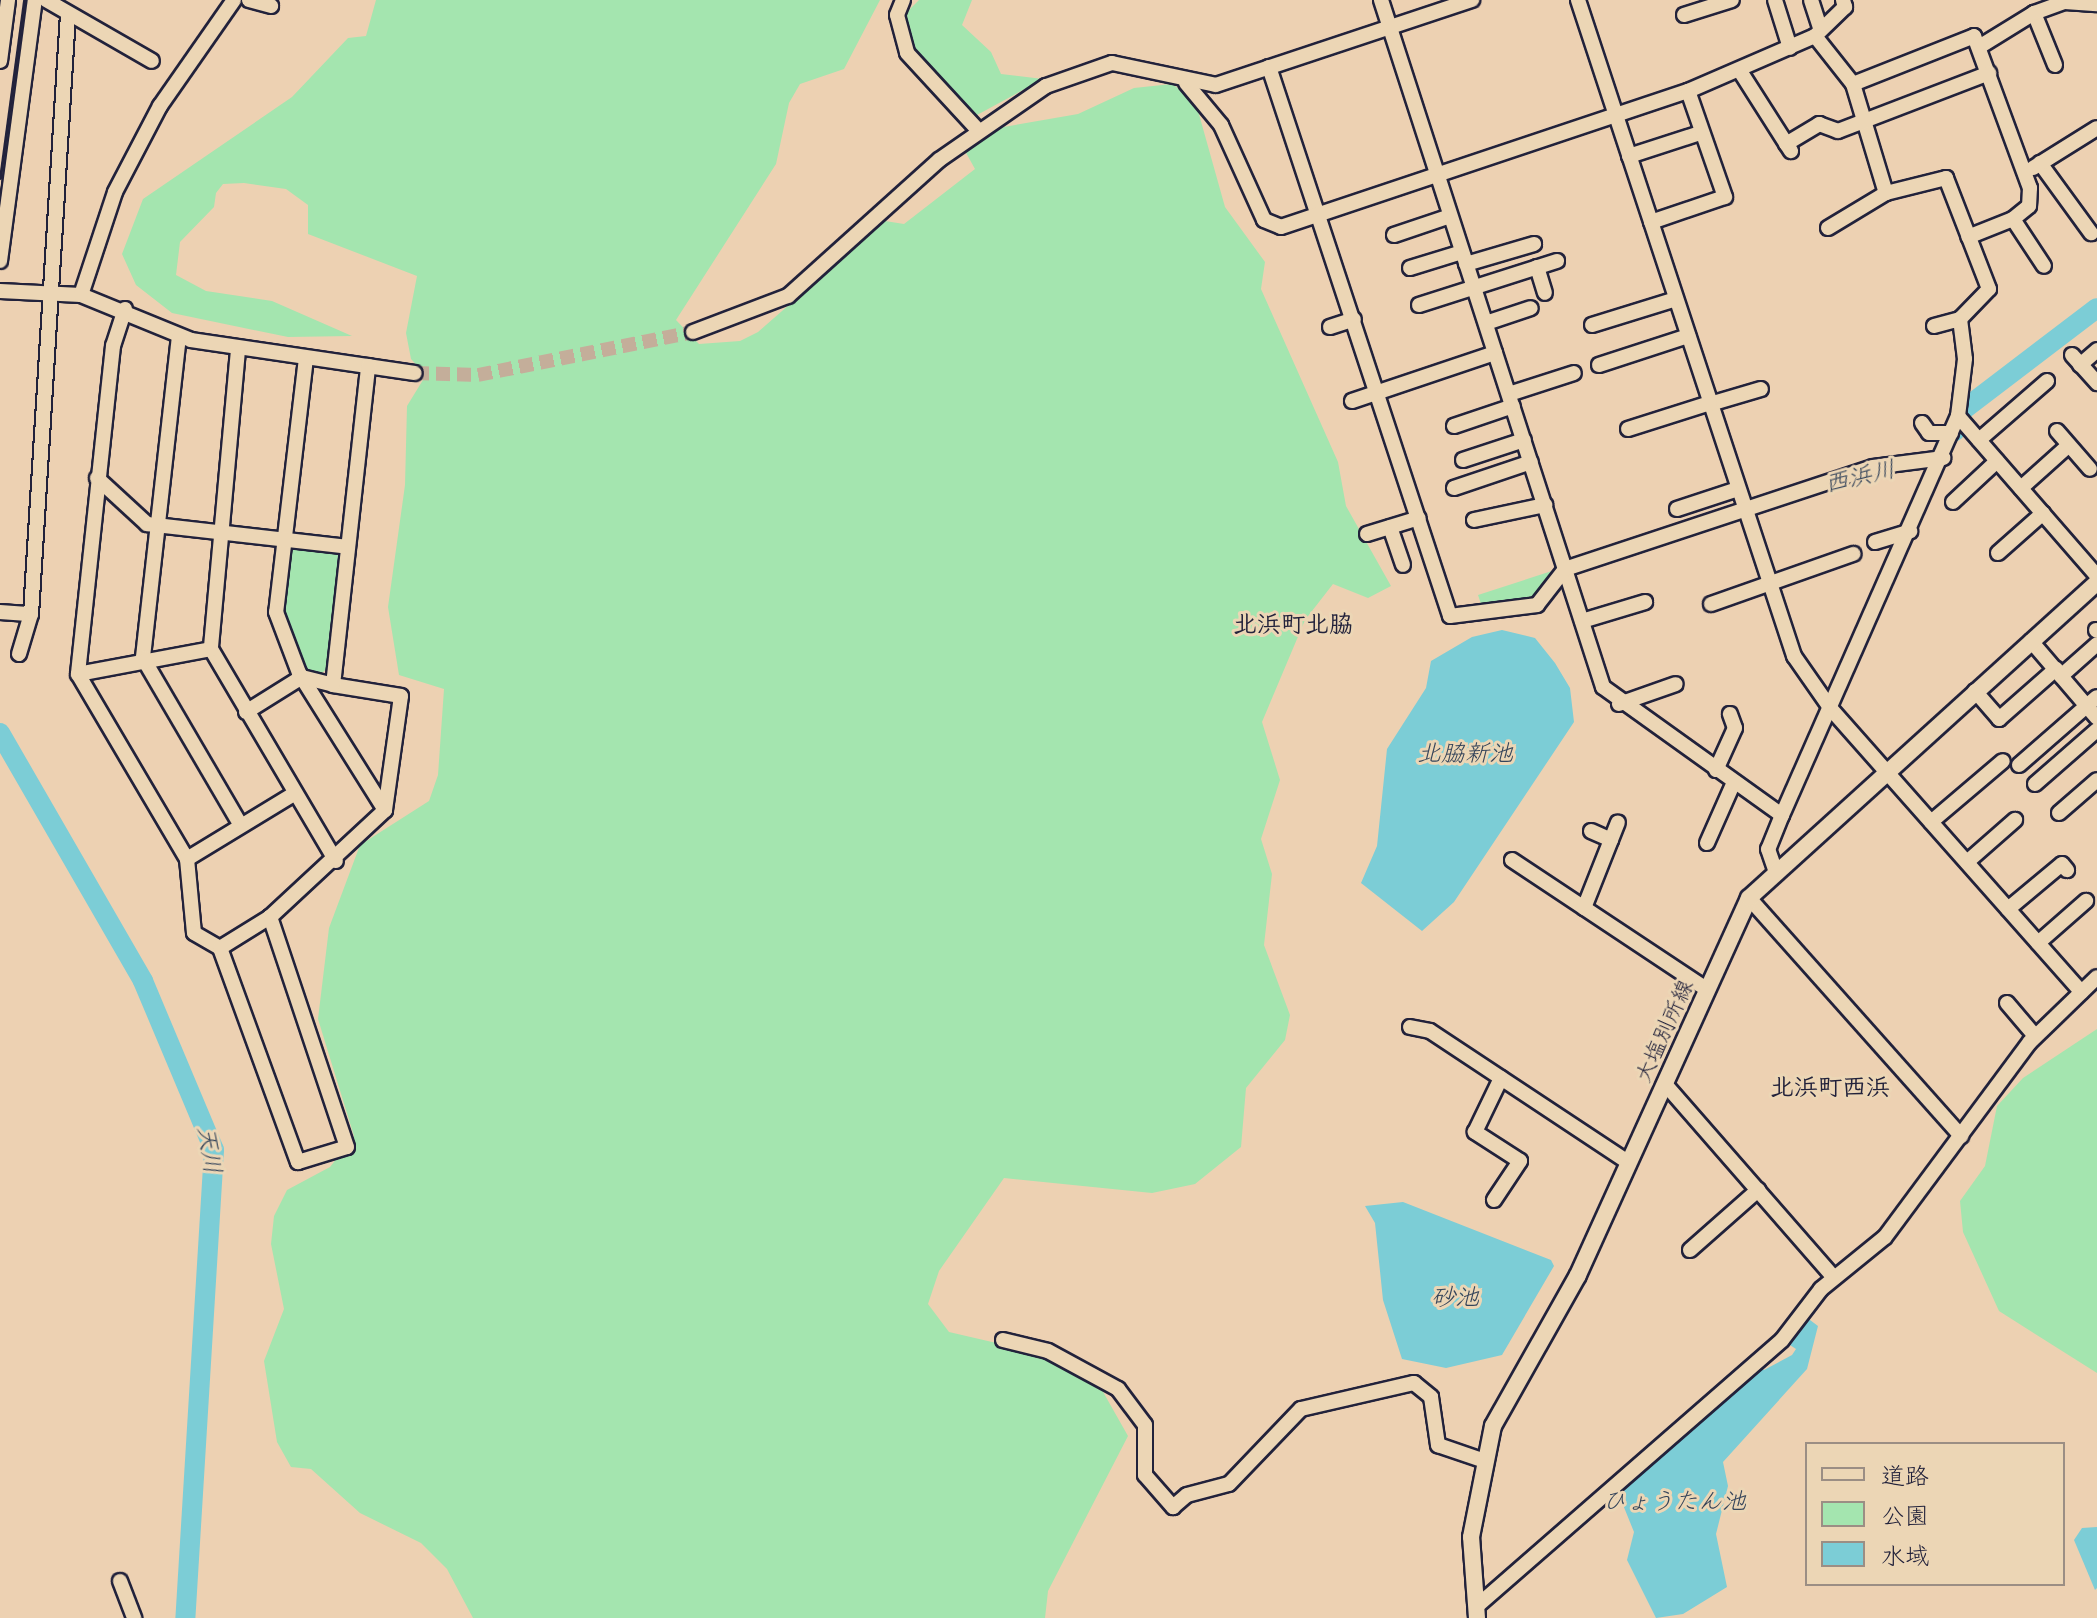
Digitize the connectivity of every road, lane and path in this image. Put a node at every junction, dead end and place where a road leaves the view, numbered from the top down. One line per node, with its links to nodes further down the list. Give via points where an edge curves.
1 (8, 0): 24 (street)
2 (35, 0): 53 (street)
3 (46, 0): 18 (street)
4 (234, 0): 62 (street, via 160,106 115,192)
5 (249, 0): 16 (street)
6 (903, 0): 36 (street, via 897,15 907,53)
7 (1381, 0): 20 (street)
8 (1472, 0): 20 (street)
9 (1578, 0): 33 (street)
10 (1732, 0): 19 (street)
11 (1775, 0): 23 (street)
12 (1811, 0): 21 (street)
13 (1843, 0): 21 (street, via 1845,7)
14 (2065, 1): 15 (street); 17 (street)
15 (2097, 4)
16 (271, 6)
17 (2034, 13): 22 (street); 26 (street)
18 (68, 14): 25 (street); 61 (street)
19 (1684, 15)
20 (1389, 26): 27 (street); 41 (street)
21 (1817, 32): 23 (street); 31 (street)
22 (1979, 47): 29 (street); 31 (street, via 1974,36)
23 (1790, 48): 28 (street)
24 (0, 61)
25 (152, 61)
26 (2055, 65)
27 (1269, 67): 30 (street, via 1216,85); 43 (street)
28 (1740, 71): 32 (street); 34 (street, via 1789,148 1826,122 1838,131)
29 (1989, 73): 34 (street); 40 (street)
30 (1186, 83): 36 (street, via 1159,69 1112,63 1026,96); 43 (street, via 1221,125 1264,220 1281,227)
31 (1853, 84): 34 (street)
32 (1688, 91): 33 (street); 37 (street)
33 (1616, 115): 38 (street); 41 (street)
34 (1861, 121): 42 (street)
35 (2097, 128): 39 (street)
36 (978, 130): 73 (street, via 788,296)
37 (1700, 133): 38 (street); 46 (street, via 1725,197)
38 (1629, 156): 46 (street)
39 (2040, 163): 40 (street); 48 (street)
40 (2026, 172): 45 (street, via 2029,206)
41 (1437, 174): 43 (street); 44 (street)
42 (1886, 193): 47 (street); 50 (street, via 1946,178)
43 (1317, 213): 67 (street)
44 (1450, 216): 49 (street); 52 (street)
45 (2013, 219): 50 (street); 55 (street)
46 (1651, 222): 63 (street)
47 (1828, 228)
48 (2091, 233)
49 (1394, 235)
50 (1968, 237): 68 (street, via 1989,289)
51 (1534, 244): 52 (street)
52 (1464, 258): 57 (street); 58 (street)
53 (0, 261)
54 (1557, 261): 56 (street)
55 (2044, 266)
56 (1537, 267): 58 (street); 60 (street)
57 (1410, 268)
58 (1474, 287): 64 (street); 69 (street)
59 (0, 291): 61 (street)
60 (1545, 293)
61 (53, 294): 62 (street); 133 (street)
62 (81, 295): 66 (street)
63 (1676, 299): 70 (street); 75 (street)
64 (1419, 305)
65 (1531, 308): 69 (street)
66 (125, 309): 74 (street); 105 (street, via 113,346)
67 (1354, 319): 72 (street); 87 (street)
68 (1960, 319): 71 (street); 91 (street, via 1965,359)
69 (1486, 323): 78 (street)
70 (1592, 325)
71 (1934, 326)
72 (1330, 327)
73 (693, 332)
74 (179, 336): 76 (street); 116 (street)
75 (1688, 336): 80 (street); 90 (street)
76 (238, 350): 79 (street); 118 (street)
77 (2097, 350): 85 (street, via 2076,360)
78 (1495, 353): 87 (street); 88 (street)
79 (306, 358): 81 (street); 121 (street)
80 (1599, 365)
81 (368, 366): 82 (street); 123 (street)
82 (415, 373)
83 (1574, 373): 88 (street)
84 (2047, 381): 98 (street)
85 (2097, 383)
86 (1761, 389): 90 (street)
87 (1379, 392): 89 (street); 114 (street)
88 (1511, 400): 93 (street); 97 (street)
89 (1352, 401)
90 (1710, 403): 94 (street); 108 (street)
91 (1958, 416): 96 (street); 98 (street)
92 (1922, 423): 96 (street, via 1929,433)
93 (1454, 426)
94 (1628, 429)
95 (2057, 431): 99 (street)
96 (1951, 433): 100 (street)
97 (1524, 440): 101 (street); 103 (street)
98 (1979, 440): 102 (street)
99 (2069, 445): 104 (street); 107 (street)
100 (1943, 458): 111 (street, via 1873,467); 119 (street)
101 (1463, 460)
102 (1997, 461): 107 (street); 109 (street)
103 (1531, 462): 106 (street); 110 (street)
104 (2090, 469)
105 (97, 478): 116 (street, via 119,504); 141 (street)
106 (1454, 488)
107 (2021, 488): 113 (street)
108 (1738, 489): 111 (street); 112 (street)
109 (1953, 502)
110 (1545, 505): 115 (street); 127 (street)
111 (1745, 508): 127 (street); 129 (street)
112 (1677, 509)
113 (2043, 513): 124 (street); 128 (street)
114 (1419, 518): 117 (street); 127 (street, via 1450,616 1537,605)
115 (1474, 520)
116 (154, 525): 118 (street); 139 (street)
117 (1390, 527): 120 (street); 126 (street)
118 (219, 531): 121 (street); 137 (street)
119 (1910, 531): 122 (street); 148 (street)
120 (1367, 534)
121 (285, 538): 123 (street); 142 (street, via 276,612)
122 (1875, 542)
123 (348, 547): 144 (street)
124 (1998, 553)
125 (1853, 554): 129 (street)
126 (1403, 565)
127 (1565, 569): 134 (street)
128 (2097, 579): 135 (main road, 大塩別所線)
129 (1769, 585): 131 (street); 148 (street, via 1794,656)
130 (1645, 602): 134 (street)
131 (1711, 604)
132 (0, 612): 133 (street)
133 (31, 614): 138 (street)
134 (1582, 621): 147 (street, via 1603,687)
135 (2031, 641): 140 (street); 145 (main road, 大塩別所線)
136 (2097, 644): 140 (street)
137 (211, 649): 139 (street); 149 (street)
138 (19, 654)
139 (143, 658): 141 (street); 167 (street)
140 (2058, 673): 145 (street, via 1999,719); 146 (street)
141 (78, 674): 171 (street)
142 (302, 677): 144 (street); 149 (street); 161 (street)
143 (1676, 684): 147 (street)
144 (333, 685): 161 (street, via 401,696)
145 (1975, 691): 155 (main road, 大塩別所線)
146 (2092, 701): 151 (street); 154 (street)
147 (1619, 704): 156 (street)
148 (1831, 709): 155 (street); 163 (street)
149 (246, 712): 160 (street)
150 (1730, 714): 156 (street, via 1735,728)
151 (2097, 718)
152 (2097, 730): 159 (street)
153 (2003, 761): 166 (street)
154 (2019, 765)
155 (1886, 769): 166 (street); 175 (main road, 大塩別所線)
156 (1716, 770): 158 (street)
157 (2097, 780): 162 (street)
158 (1734, 782): 163 (street); 169 (street)
159 (2035, 784)
160 (294, 794): 167 (street); 173 (street)
161 (385, 810): 173 (street)
162 (2059, 813)
163 (1782, 815): 175 (street, via 1768,849)
164 (2015, 820): 174 (street)
165 (1618, 822): 170 (street)
166 (1931, 822): 174 (street)
167 (241, 826): 171 (street)
168 (1591, 831): 170 (street)
169 (1707, 843)
170 (1613, 844): 179 (street)
171 (187, 859): 183 (street, via 194,933)
172 (1512, 860): 179 (street)
173 (336, 861): 181 (street)
174 (1967, 862): 180 (street)
175 (1775, 869): 177 (main road, 大塩別所線)
176 (2067, 870): 180 (street, via 2062,864)
177 (1749, 898): 185 (main road, 大塩別所線); 192 (street)
178 (2086, 901): 182 (street)
179 (1584, 908): 185 (street)
180 (2008, 909): 182 (street)
181 (270, 917): 183 (street); 183 (street, via 347,1147 298,1162)
182 (2038, 943): 186 (street)
183 (220, 948)
184 (2097, 977): 186 (street)
185 (1706, 989): 191 (main road, 大塩別所線)
186 (2081, 992): 189 (street)
187 (2007, 1003): 189 (street)
188 (1410, 1027): 190 (street, via 1430,1031)
189 (2035, 1036): 192 (street)
190 (1501, 1078): 193 (street); 195 (street, via 1475,1132 1520,1161)
191 (1665, 1084): 193 (main road, 大塩別所線); 194 (street)
192 (1961, 1136): 197 (street, via 1885,1237)
193 (1628, 1162): 199 (main road, 大塩別所線)
194 (1758, 1190): 196 (street); 197 (street)
195 (1494, 1200)
196 (1690, 1250)
197 (1834, 1278): 201 (street, via 1782,1340)
198 (1003, 1340): 199 (street, via 1058,1355 1118,1389 1145,1425 1145,1475 1173,1507 1229,1484 1301,1409 1414,1383 1431,1397 1438,1445)
199 (1482, 1460): 201 (main road, 大塩別所線, via 1471,1537)
200 (120, 1581): 202 (street)
201 (1477, 1612)
202 (134, 1618)

